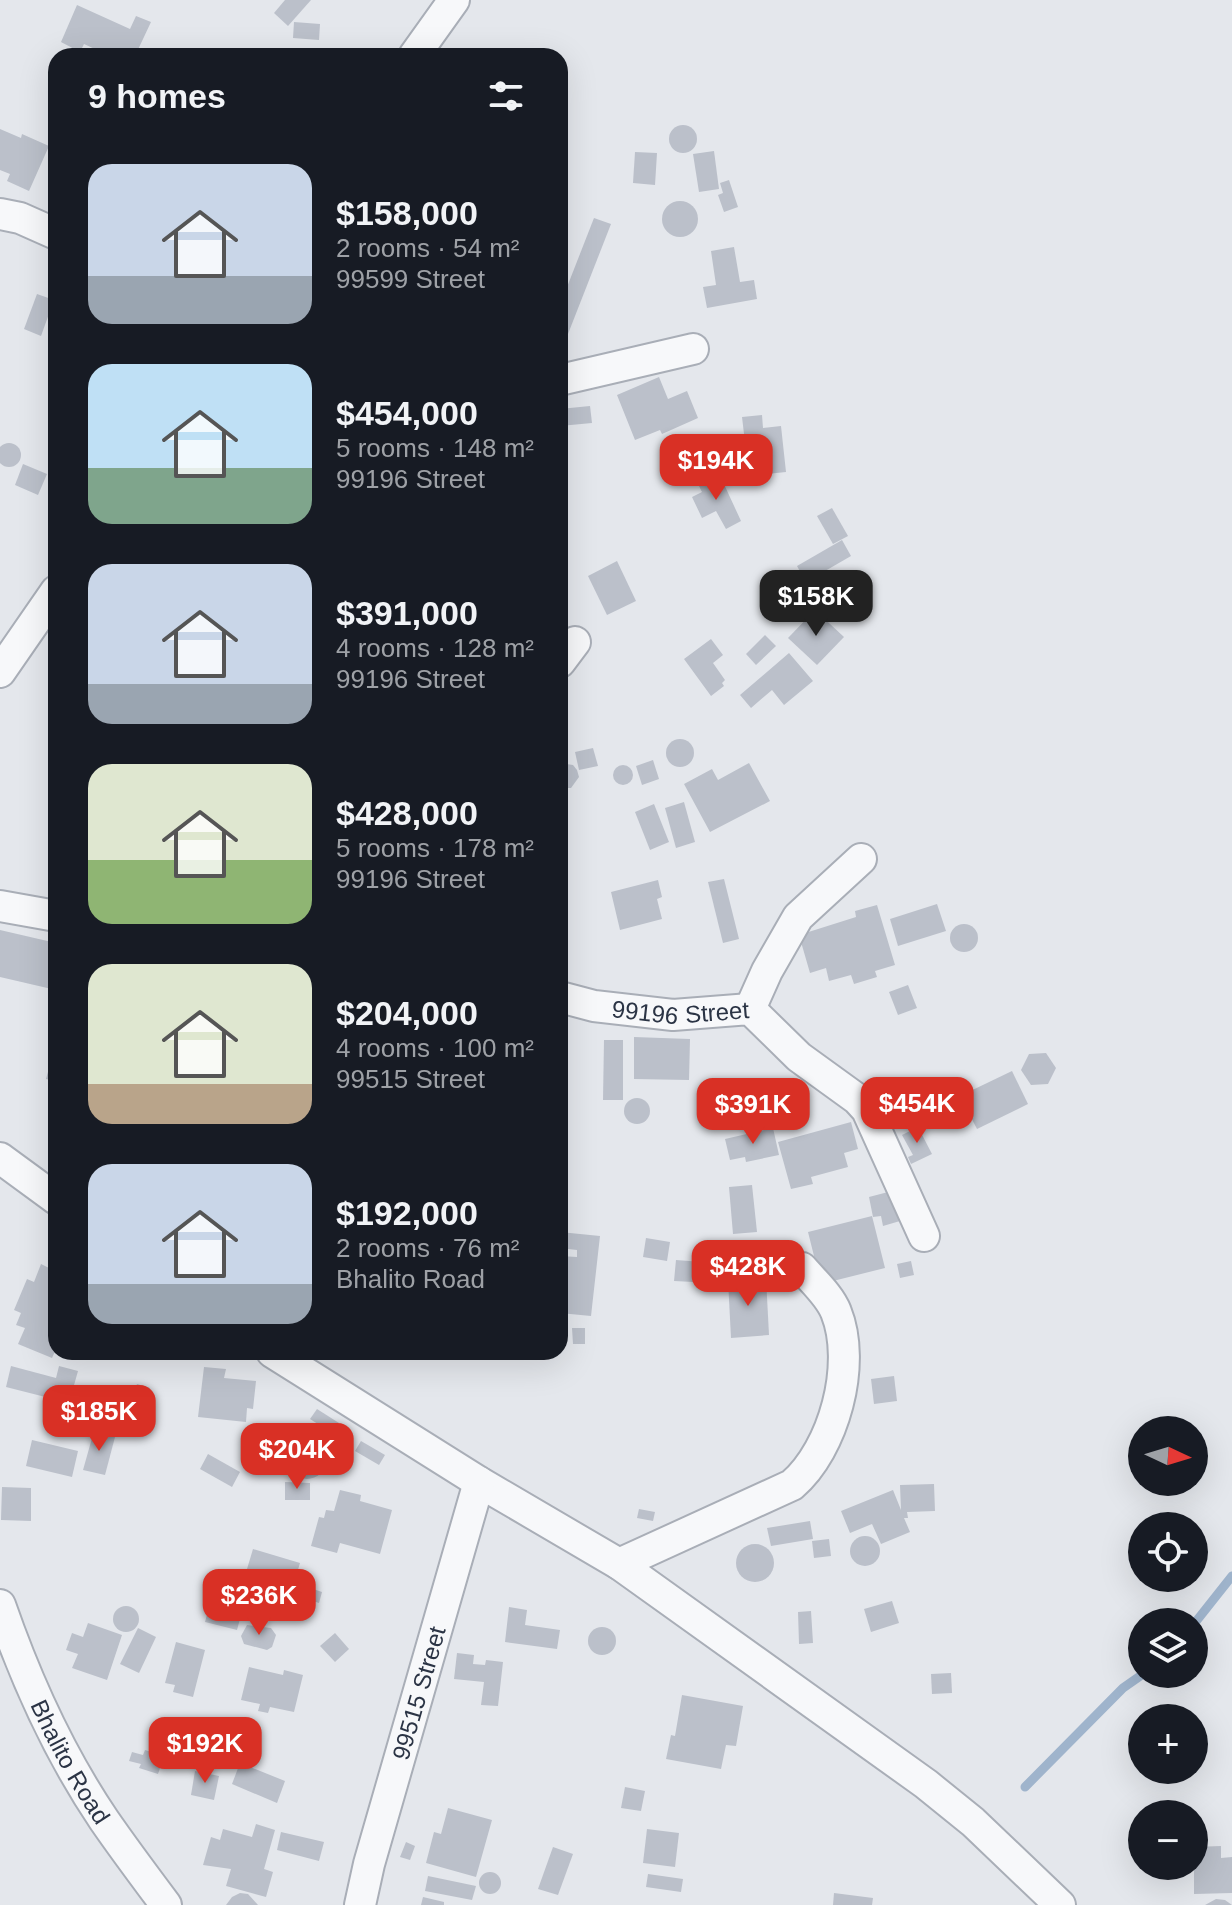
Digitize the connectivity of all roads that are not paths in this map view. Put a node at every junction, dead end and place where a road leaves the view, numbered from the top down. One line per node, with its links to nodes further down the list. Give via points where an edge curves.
1 (454, 0): 2 (street)
2 (420, 48)
3 (0, 214): 4 (street)
4 (48, 230)
5 (693, 349): 6 (street)
6 (568, 378)
7 (48, 603): 8 (street)
8 (0, 672)
9 (861, 859): 13 (street, via 798,917)
10 (0, 906): 11 (street)
11 (48, 915)
12 (568, 999): 13 (street, 99196 Street, via 673,1015)
13 (750, 1009): 16 (street, 99196 Street, via 799,1057 867,1110)
14 (0, 1158): 15 (street)
15 (48, 1193)
16 (924, 1236)
17 (802, 1268): 20 (street, via 835,1309 843,1334 843,1380 821,1450 792,1485)
18 (285, 1360): 19 (street)
19 (479, 1482): 20 (street); 23 (street, 99515 Street)
20 (619, 1564): 24 (street, via 926,1784)
21 (0, 1605): 22 (street, Bhalito Road, via 41,1707 81,1781)
22 (166, 1905)
23 (360, 1905)
24 (1060, 1905)

